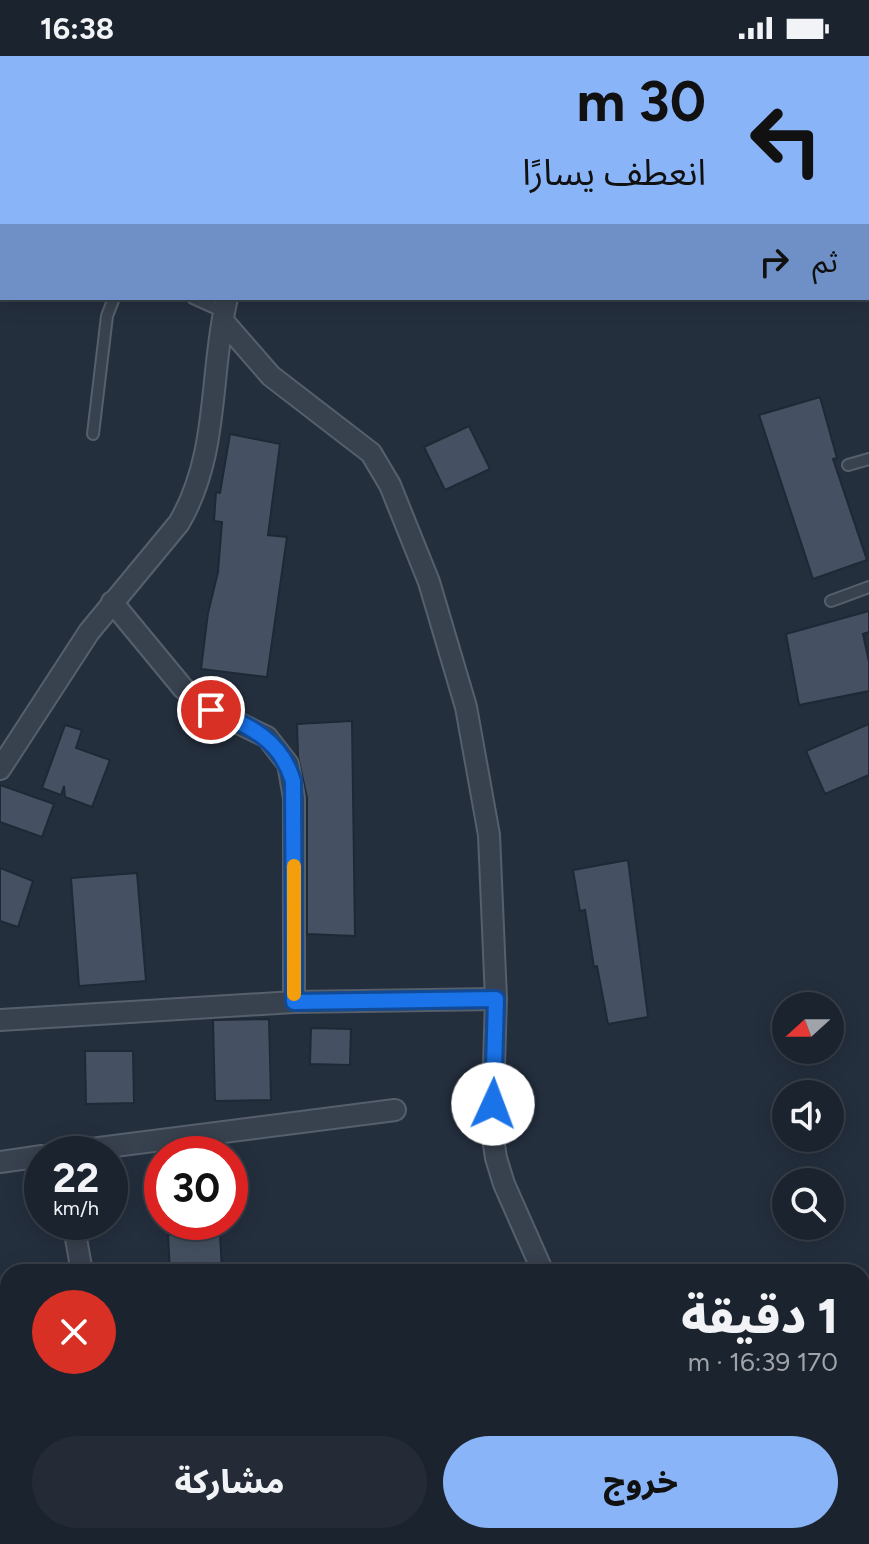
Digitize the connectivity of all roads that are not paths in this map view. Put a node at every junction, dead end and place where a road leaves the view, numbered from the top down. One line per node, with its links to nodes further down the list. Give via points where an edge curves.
1 (113, 300): 4 (lane)
2 (198, 300): 3 (lane)
3 (225, 310): 9 (street, via 199,484 179,523); 11 (street, via 280,384 358,440 390,485 433,595 469,720 489,835)
4 (93, 434)
5 (869, 459): 6 (lane)
6 (848, 465)
7 (869, 587): 8 (lane)
8 (831, 601)
9 (112, 602): 10 (street); 12 (street, via 196,700 267,737 288,764 294,798)
10 (0, 769)
11 (496, 999): 12 (street); 20 (street, via 496,1158)
12 (294, 1002): 13 (street)
13 (0, 1020)
14 (395, 1110): 15 (street)
15 (128, 1144)
16 (24, 1158): 17 (street)
17 (0, 1162)
18 (76, 1240): 19 (street)
19 (81, 1264)
20 (539, 1264)

